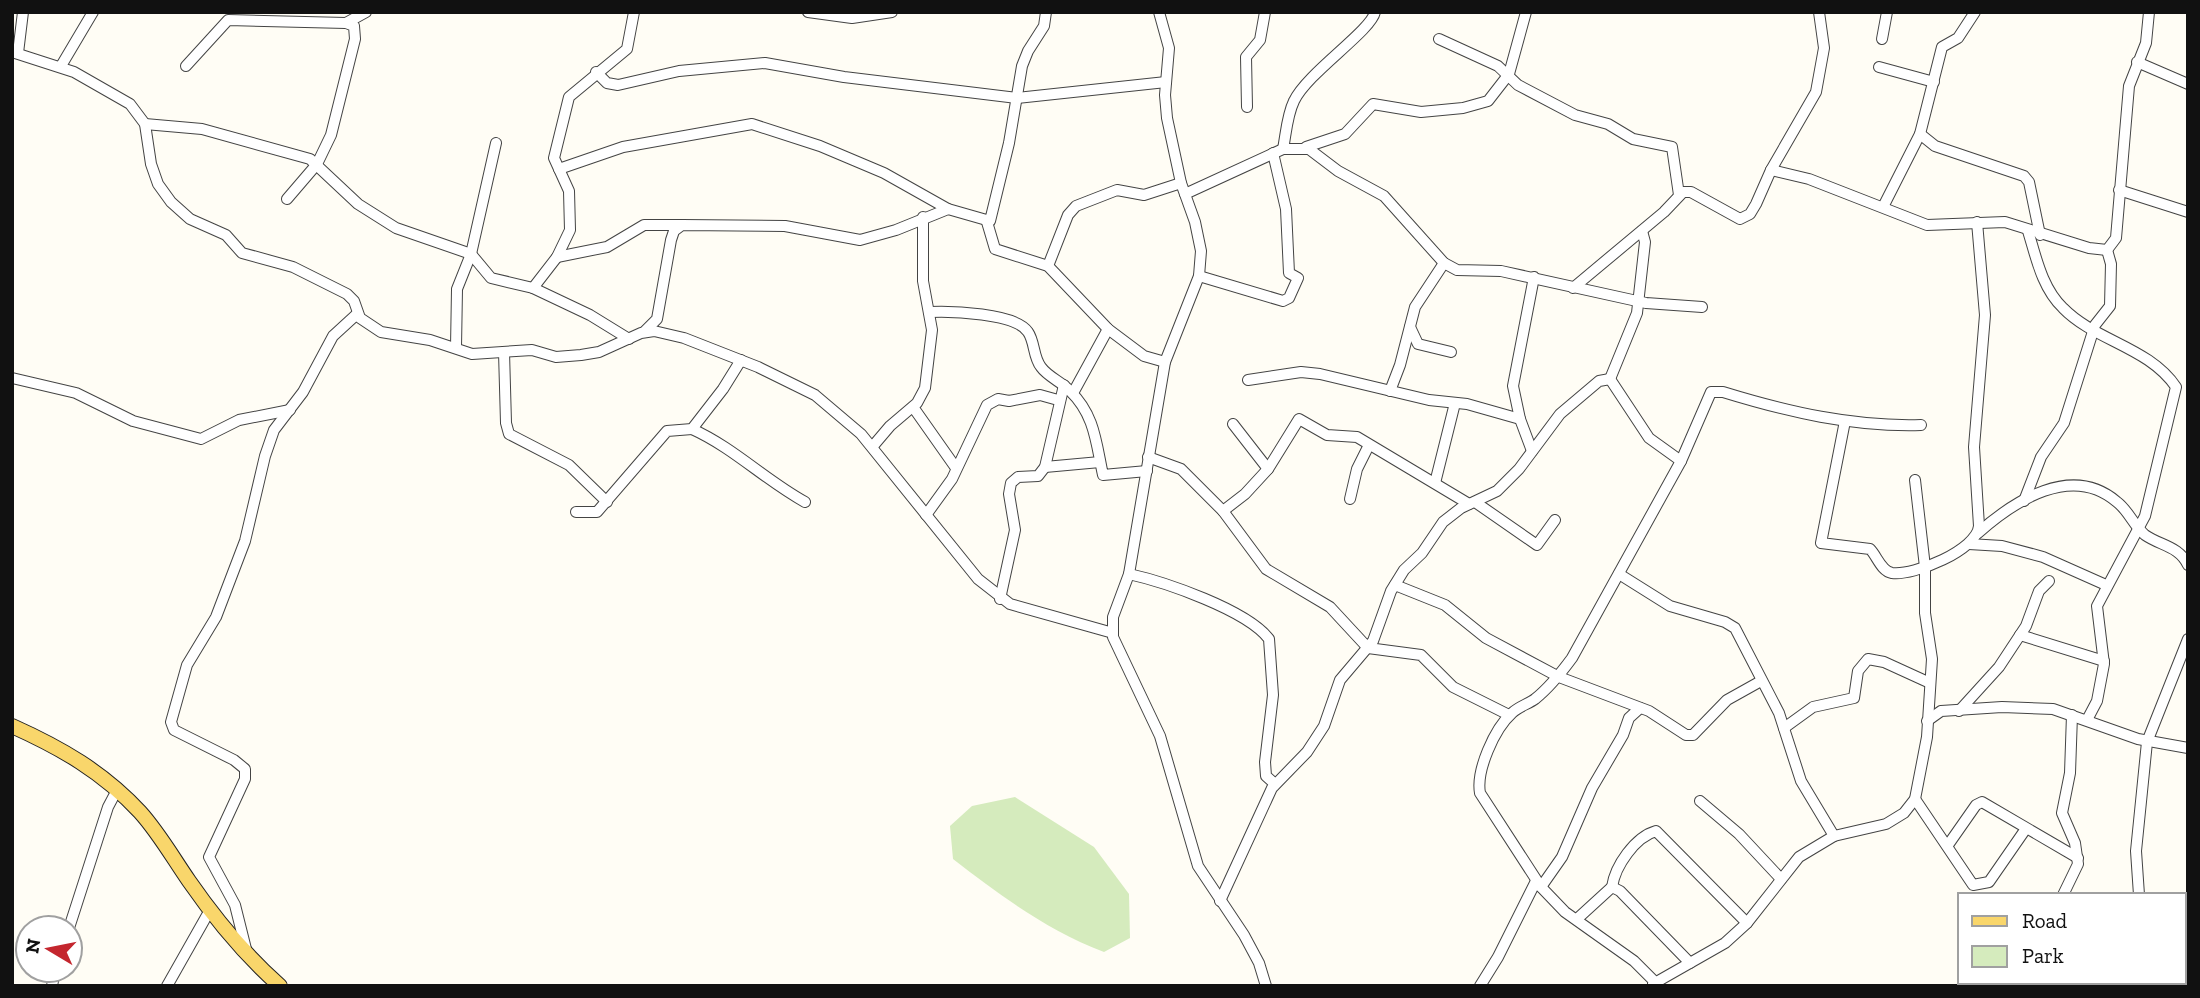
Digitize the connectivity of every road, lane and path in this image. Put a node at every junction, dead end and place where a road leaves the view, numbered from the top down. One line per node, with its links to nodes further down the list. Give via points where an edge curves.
1 (23, 12): 20 (street)
2 (93, 12): 22 (street)
3 (366, 12): 17 (street)
4 (634, 12): 25 (street, via 627,49)
5 (808, 12): 6 (street, via 852,18)
6 (892, 12)
7 (1045, 12): 30 (street, via 1044,26 1022,66)
8 (1159, 12): 27 (street, via 1169,48)
9 (1265, 12): 31 (street, via 1260,40 1246,57)
10 (1375, 12): 36 (street, via 1369,25 1327,60 1295,98)
11 (1526, 12): 26 (street)
12 (1819, 12): 39 (street, via 1824,48 1816,92)
13 (1887, 12): 19 (street)
14 (1975, 12): 28 (street, via 1958,38 1942,47)
15 (2149, 12): 21 (street, via 2146,43)
16 (250, 17): 17 (street); 23 (street, via 226,21)
17 (346, 23): 37 (street, via 354,26 355,39 335,125)
18 (1439, 38): 26 (street)
19 (1881, 39)
20 (15, 53): 22 (street)
21 (2137, 62): 29 (street); 41 (street, via 2127,99)
22 (61, 66): 32 (street, via 130,104)
23 (186, 66)
24 (1879, 67): 28 (street)
25 (596, 72): 30 (street, via 607,83 618,85 679,71 765,63); 38 (street, via 569,97 554,155)
26 (1509, 75): 35 (street, via 1492,98 1478,105 1421,112 1373,104 1338,138); 43 (street, via 1518,86 1575,115 1608,124 1633,139 1671,147)
27 (1166, 82): 30 (street); 40 (street, via 1167,118)
28 (1934, 82): 33 (street)
29 (2188, 84)
30 (1017, 98): 49 (street, via 997,202)
31 (1247, 107)
32 (145, 124): 37 (street, via 201,129); 67 (street, via 152,169 176,208 227,236 242,253 293,267 347,295)
33 (1920, 134): 45 (street); 54 (street, via 1935,146 2024,176)
34 (496, 143): 56 (street)
35 (1303, 148): 36 (street); 58 (street, via 1384,196)
36 (1278, 151): 42 (street); 60 (street, via 1289,273 1298,278 1289,298 1283,301)
37 (317, 164): 44 (street); 56 (street, via 351,198 385,222)
38 (559, 169): 46 (street, via 623,147 752,124 884,173); 57 (street, via 572,211 570,230)
39 (1771, 170): 43 (street, via 1756,204 1743,218 1691,192); 45 (street)
40 (1181, 183): 42 (street); 59 (street, via 1144,195 1117,190 1076,206)
41 (2119, 191): 47 (street); 55 (street, via 2116,238)
42 (1185, 194): 60 (street, via 1202,251)
43 (1679, 195): 52 (street)
44 (287, 199)
45 (1883, 207): 50 (street, via 1930,226)
46 (948, 209): 48 (street); 49 (street)
47 (2188, 212)
48 (923, 217): 51 (street, via 860,240 768,224); 66 (street, via 923,281)
49 (987, 222): 59 (street, via 995,249)
50 (1977, 222): 53 (street, via 2005,222); 117 (street, via 1985,306 1974,447)
51 (682, 225): 57 (street, via 644,225 607,247); 68 (street, via 671,240)
52 (1642, 230): 63 (street); 64 (street)
53 (2028, 231): 54 (street); 72 (street, via 2043,278 2056,301)
54 (2040, 234): 55 (street)
55 (2106, 250): 72 (street, via 2111,264 2110,306)
56 (471, 254): 62 (street, via 491,278); 75 (street, via 457,289)
57 (557, 257): 62 (street)
58 (1444, 263): 61 (street, via 1457,270); 69 (street, via 1419,299)
59 (1048, 265): 70 (street)
60 (1199, 276): 79 (street)
61 (1534, 277): 63 (street); 90 (street, via 1513,378)
62 (533, 288): 74 (street)
63 (1573, 288): 64 (street)
64 (1639, 302): 65 (street); 81 (street)
65 (1702, 307)
66 (929, 312): 83 (street, via 992,317 1022,326 1040,366); 88 (street, via 932,341 927,380)
67 (357, 314): 75 (street, via 387,334); 89 (street, via 333,336)
68 (657, 319): 71 (street); 73 (street)
69 (1410, 327): 77 (street, via 1418,344); 84 (street)
70 (1108, 329): 79 (street, via 1144,356); 85 (street)
71 (663, 331): 73 (street); 78 (street)
72 (2093, 331): 108 (street, via 2064,423 2044,451); 116 (street, via 2120,341 2176,387 2147,510)
73 (641, 333): 74 (street)
74 (629, 339): 76 (street, via 581,355)
75 (456, 347): 76 (street, via 476,354)
76 (504, 352): 109 (street, via 509,434 569,465)
77 (1451, 352)
78 (741, 360): 94 (street); 96 (street, via 815,396)
79 (1165, 362): 98 (street)
80 (12, 378): 89 (street, via 76,393 132,421 201,439 239,420)
81 (1610, 379): 97 (street, via 1581,394); 100 (street, via 1649,438)
82 (1248, 380): 84 (street, via 1306,373)
83 (1064, 385): 85 (street); 86 (street)
84 (1390, 391): 87 (street)
85 (1073, 393): 99 (street, via 1092,421)
86 (1059, 400): 101 (street); 102 (street, via 1040,395 989,404)
87 (1455, 403): 90 (street); 106 (street)
88 (914, 407): 96 (street); 102 (street)
89 (290, 410): 163 (street, via 274,430 246,541 216,617 187,665 171,725 245,769 245,779 209,857 235,905)
90 (1520, 419): 97 (street)
91 (1845, 421): 93 (street, via 1889,427); 100 (street, via 1711,392); 120 (street, via 1821,543 1870,550 1890,572)
92 (1233, 424): 103 (street)
93 (1921, 425)
94 (692, 429): 109 (street, via 667,431); 110 (street)
95 (1369, 445): 103 (street, via 1352,435 1325,434 1296,420); 106 (street); 107 (street)
96 (873, 446): 114 (street)
97 (1532, 452): 111 (street, via 1505,484)
98 (1149, 457): 104 (street); 112 (street, via 1186,472)
99 (1100, 461): 101 (street); 104 (street, via 1105,476)
100 (1681, 461): 122 (street)
101 (1045, 467): 126 (street, via 1038,476 1017,477 1011,483 1015,536)
102 (956, 468): 114 (street)
103 (1268, 469): 112 (street)
104 (1147, 471): 121 (street)
105 (1915, 480): 120 (street)
106 (1435, 483): 111 (street)
107 (1350, 499)
108 (2024, 501): 116 (street, via 2050,488 2086,486 2116,501); 117 (street)
109 (607, 502): 113 (street, via 594,514)
110 (805, 502)
111 (1472, 503): 115 (street, via 1537,545); 124 (street, via 1439,526)
112 (1223, 511): 130 (street, via 1266,569 1330,607)
113 (576, 512)
114 (926, 515): 126 (street, via 978,579)
115 (1555, 520)
116 (2138, 528): 119 (street, via 2180,553); 125 (street)
117 (1978, 533): 118 (street)
118 (1969, 544): 120 (street); 125 (street, via 2002,546 2043,557)
119 (2188, 563)
120 (1925, 568): 134 (street)
121 (1129, 574): 127 (street, via 1113,617); 145 (street, via 1185,589 1245,620 1269,639 1273,695 1265,772)
122 (1619, 574): 132 (street); 133 (street, via 1670,606 1731,625)
123 (2049, 581): 128 (street, via 2039,592)
124 (1395, 585): 130 (street); 132 (street, via 1445,605 1486,638)
125 (2106, 585): 131 (street, via 2096,614)
126 (1000, 598): 127 (street)
127 (1114, 633): 158 (street, via 1117,650 1160,736 1198,866)
128 (2020, 635): 131 (street); 136 (street, via 1999,667)
129 (2188, 639): 143 (street)
130 (1368, 648): 137 (street, via 1421,655 1453,687); 145 (street, via 1340,680 1324,726 1310,748)
131 (2104, 662): 139 (street, via 2097,701)
132 (1559, 677): 135 (street); 137 (street)
133 (1761, 681): 135 (street, via 1727,701 1690,736); 142 (street)
134 (1930, 683): 140 (street); 142 (street, via 1868,659 1858,671 1854,698 1813,707)
135 (1640, 708): 154 (street, via 1629,718 1562,857)
136 (1959, 710): 138 (street, via 2042,708); 140 (street, via 1938,712)
137 (1509, 715): 154 (street, via 1482,762 1478,784 1486,805)
138 (2072, 715): 139 (street); 152 (street, via 2070,773 2062,813)
139 (2087, 720): 143 (street)
140 (1927, 721): 147 (street)
141 (12, 726): 146 (main road, via 56,746)
142 (1784, 728): 150 (street, via 1801,780)
143 (2147, 742): 144 (street); 157 (street, via 2136,851)
144 (2188, 748)
145 (1275, 784): 158 (street)
146 (117, 790): 159 (main road, via 150,824); 160 (street)
147 (1915, 799): 150 (street, via 1886,824); 151 (street)
148 (1700, 800): 153 (street)
149 (2025, 830): 151 (street, via 1980,802); 151 (street, via 1987,884 1971,883); 152 (street)
150 (1834, 836): 153 (street, via 1799,857)
151 (1948, 845)
152 (2078, 858): 156 (street)
153 (1781, 879): 162 (street)
154 (1539, 884): 161 (street); 169 (street)
155 (1612, 887): 161 (street); 162 (street, via 1618,865 1656,831); 164 (street)
156 (2064, 893)
157 (2138, 893)
158 (1220, 901): 168 (street, via 1255,956)
159 (210, 910): 163 (main road); 166 (street)
160 (74, 914)
161 (1577, 919): 165 (street, via 1634,961)
162 (1747, 923): 164 (street, via 1725,943)
163 (247, 953): 167 (main road)
164 (1690, 963): 165 (street)
165 (1655, 985)
166 (167, 986)
167 (280, 986)
168 (1266, 986)
169 (1480, 986)

